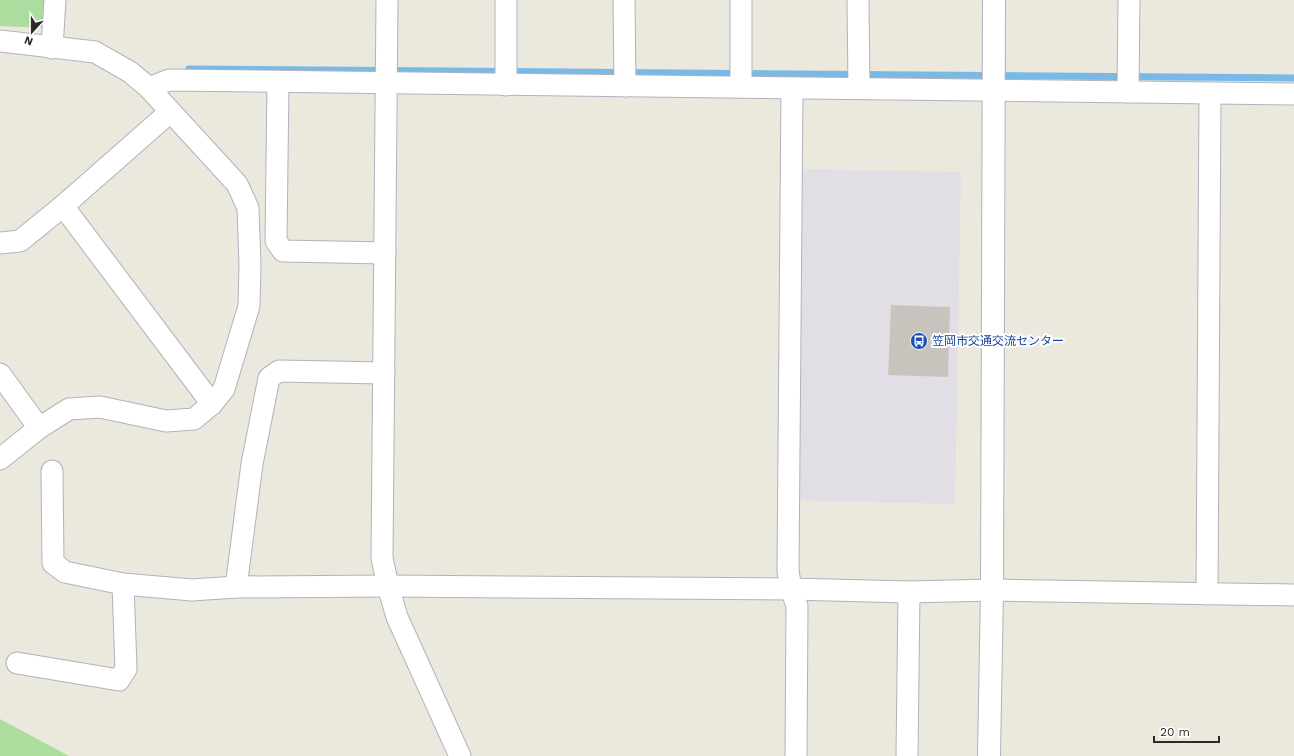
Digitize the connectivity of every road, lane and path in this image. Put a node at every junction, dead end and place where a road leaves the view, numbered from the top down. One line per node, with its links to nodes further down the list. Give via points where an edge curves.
1 (55, 0): 10 (street)
2 (387, 0): 12 (street)
3 (506, 0): 13 (street)
4 (624, 0): 14 (street)
5 (741, 0): 15 (street)
6 (858, 0): 18 (street)
7 (994, 0): 19 (street)
8 (1129, 0): 20 (street)
9 (0, 41): 10 (street)
10 (52, 48): 16 (street, via 95,52 130,72)
11 (278, 82): 12 (street); 16 (street, via 169,80); 26 (street, via 276,241 283,251)
12 (387, 84): 13 (street); 26 (street)
13 (506, 85): 14 (street)
14 (625, 86): 15 (street)
15 (741, 87): 17 (street)
16 (149, 88): 23 (street)
17 (792, 88): 18 (street); 36 (street, via 788,563)
18 (859, 88): 19 (street)
19 (993, 90): 20 (street); 37 (street)
20 (1128, 92): 21 (street)
21 (1210, 94): 22 (street); 39 (street)
22 (1294, 94)
23 (170, 112): 24 (street); 29 (street, via 237,184 248,208 249,306 233,366 224,389)
24 (64, 206): 25 (street, via 20,241); 29 (street)
25 (0, 243)
26 (385, 252): 27 (street)
27 (384, 373): 34 (street, via 382,558); 35 (street, via 279,371 269,378 252,464)
28 (0, 374): 30 (street)
29 (212, 404): 30 (street, via 194,419 166,421 100,407 69,409)
30 (39, 428): 31 (street)
31 (0, 459)
32 (52, 471): 33 (street, via 53,563 64,572)
33 (123, 584): 35 (street, via 192,590); 41 (street, via 126,669 119,680)
34 (388, 586): 35 (street); 36 (street); 42 (street, via 397,617)
35 (236, 587)
36 (791, 589): 38 (street); 43 (street, via 797,606)
37 (992, 590): 38 (street); 39 (street); 45 (street)
38 (909, 592): 44 (street)
39 (1207, 594): 40 (street)
40 (1294, 595)
41 (17, 663)
42 (460, 756)
43 (796, 756)
44 (907, 756)
45 (989, 756)

